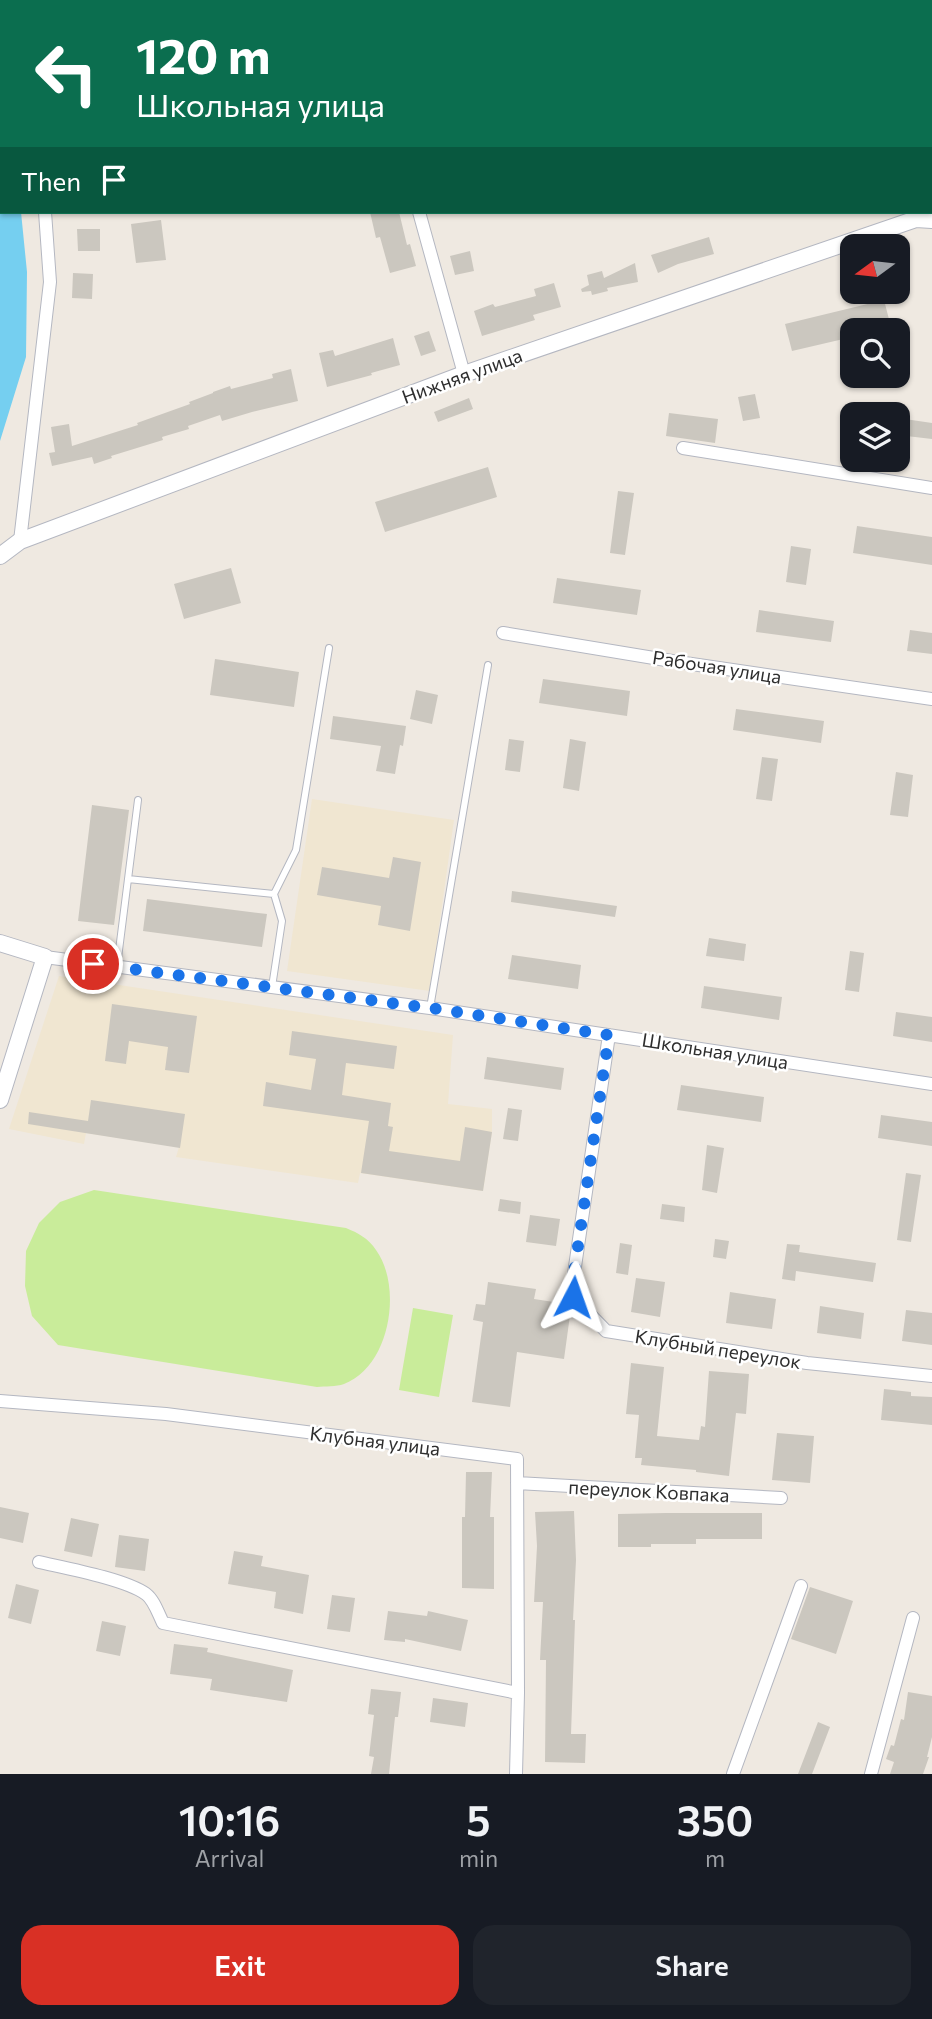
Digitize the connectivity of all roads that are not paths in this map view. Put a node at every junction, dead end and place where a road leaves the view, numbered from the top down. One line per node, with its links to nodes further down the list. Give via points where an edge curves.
1 (45, 214): 7 (street, via 50,282)
2 (420, 214): 4 (street)
3 (932, 220): 4 (street, Нижняя улица, via 916,219)
4 (464, 374): 7 (street, Нижняя улица)
5 (683, 448): 6 (street)
6 (932, 488)
7 (20, 541): 8 (street, Нижняя улица)
8 (0, 556)
9 (503, 633): 12 (street, Рабочая улица)
10 (329, 648): 15 (lane, via 296,850)
11 (488, 665): 20 (lane)
12 (932, 699)
13 (138, 800): 14 (lane)
14 (128, 879): 15 (lane); 18 (lane)
15 (274, 894): 19 (lane, via 282,920)
16 (0, 943): 17 (street, Школьная улица)
17 (45, 957): 18 (street, Школьная улица); 23 (street)
18 (117, 967): 19 (street, Школьная улица)
19 (272, 988): 20 (street, Школьная улица)
20 (430, 1008): 21 (street, Школьная улица)
21 (609, 1035): 22 (street, Школьная улица); 24 (street, Клубный переулок, via 573,1297 606,1331 807,1363)
22 (932, 1084)
23 (0, 1100)
24 (932, 1376)
25 (0, 1401): 26 (street, Клубная улица, via 166,1414 517,1459)
26 (517, 1483): 27 (street, переулок Ковпака); 31 (street, Клубная улица)
27 (781, 1499)
28 (39, 1562): 31 (street, via 134,1588 147,1595 163,1623)
29 (801, 1586): 33 (street)
30 (913, 1618): 34 (street)
31 (518, 1693): 32 (street, Клубная улица)
32 (516, 1774)
33 (733, 1774)
34 (871, 1774)

